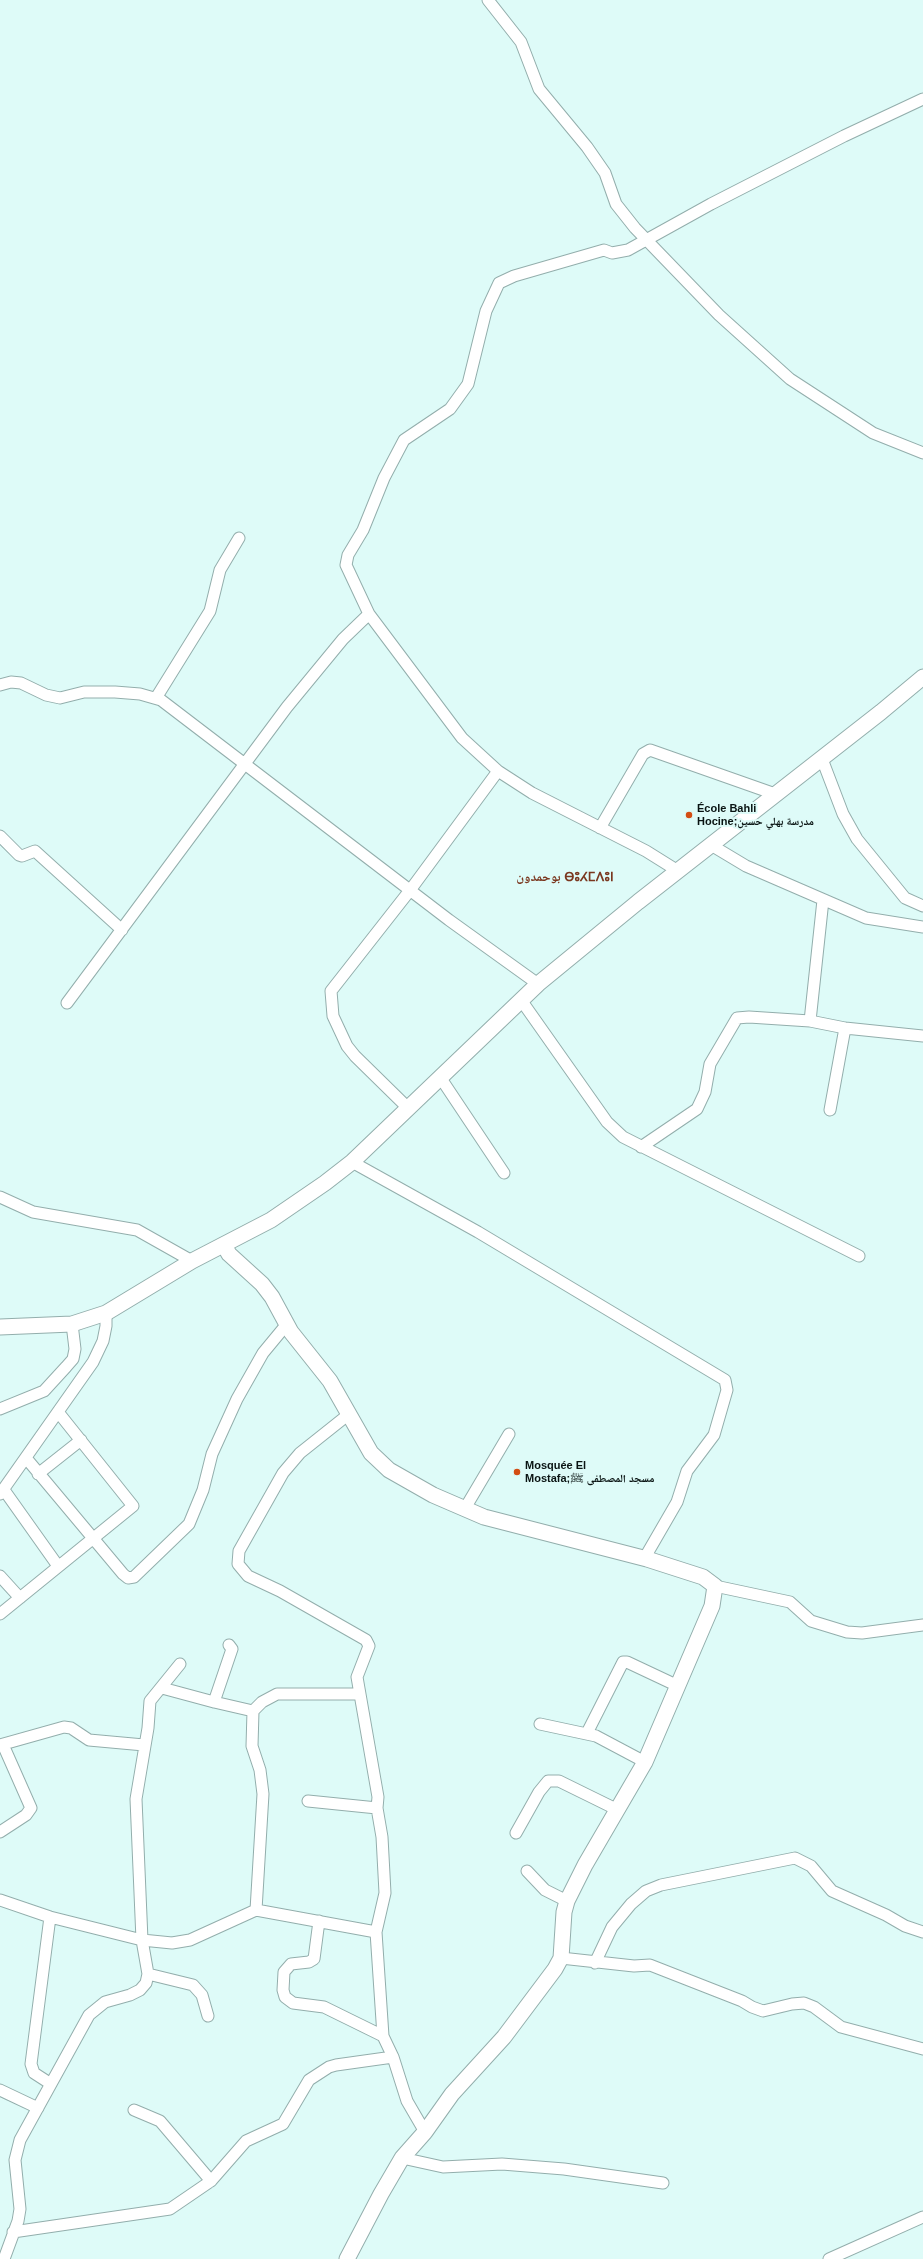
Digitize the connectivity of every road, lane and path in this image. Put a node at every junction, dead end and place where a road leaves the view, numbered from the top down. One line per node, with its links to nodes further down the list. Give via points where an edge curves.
1 (488, 0): 3 (street, via 523,45 539,89 587,146 605,173 616,204)
2 (923, 100): 3 (street, via 844,136)
3 (647, 240): 4 (street, via 719,315 790,379 873,433); 6 (street, via 619,253 604,250 514,276 499,283 486,310 468,384 450,409 404,440 384,478 363,530 348,556 346,565)
4 (923, 453)
5 (239, 538): 9 (street, via 220,570 210,611)
6 (369, 614): 11 (street, via 343,639 316,671); 12 (street, via 462,738)
7 (923, 676): 10 (street)
8 (1, 683): 9 (street, via 21,683 46,695 60,698 84,692 140,694)
9 (156, 698): 11 (street)
10 (822, 759): 13 (street); 20 (street, via 842,814 857,839 905,898)
11 (244, 763): 18 (street); 22 (street)
12 (498, 771): 14 (street, via 532,794); 18 (street)
13 (775, 794): 14 (street, via 650,750 643,754); 16 (street)
14 (600, 828): 17 (street, via 646,850)
15 (0, 836): 22 (street, via 19,855 35,850)
16 (711, 845): 17 (street); 19 (street, via 746,866)
17 (678, 871): 23 (street)
18 (411, 889): 23 (street, via 449,920); 30 (street, via 333,987 331,1003 339,1031 347,1046)
19 (823, 900): 21 (street, via 866,918); 26 (street)
20 (923, 906)
21 (923, 927)
22 (122, 930): 25 (street)
23 (538, 984): 24 (street)
24 (521, 1000): 29 (street); 32 (street, via 606,1122 623,1137)
25 (67, 1003)
26 (810, 1021): 27 (street); 32 (street, via 737,1018 710,1064 705,1092 696,1109)
27 (845, 1028): 28 (street); 31 (street)
28 (923, 1036)
29 (440, 1077): 30 (street); 34 (street)
30 (408, 1108): 33 (street)
31 (830, 1110)
32 (641, 1147): 37 (street)
33 (352, 1162): 36 (street, via 271,1220); 53 (street, via 478,1232 725,1380 727,1390 714,1435 687,1471 678,1502)
34 (504, 1173)
35 (0, 1196): 38 (street, via 33,1212 137,1230)
36 (224, 1245): 38 (street); 41 (street, via 229,1254 262,1284)
37 (859, 1256)
38 (192, 1261): 39 (street)
39 (106, 1313): 40 (street); 44 (street, via 103,1341 93,1362)
40 (72, 1324): 42 (street); 43 (street, via 76,1349 66,1367 44,1391)
41 (286, 1324): 45 (street, via 301,1347 330,1381); 52 (street, via 263,1353 237,1399 212,1454 203,1490 192,1518 184,1530 131,1578 126,1576)
42 (0, 1327)
43 (0, 1409)
44 (58, 1412): 47 (street); 48 (street)
45 (349, 1414): 51 (street, via 361,1438 379,1462 398,1477); 64 (street, via 300,1453 283,1473 239,1551 238,1564 248,1576 280,1591 366,1640 370,1646 356,1677)
46 (509, 1434): 51 (street)
47 (81, 1440): 49 (street); 52 (street, via 133,1504)
48 (26, 1458): 49 (street); 50 (street)
49 (38, 1474): 52 (street)
50 (2, 1492): 54 (street)
51 (464, 1510): 53 (street, via 516,1527)
52 (94, 1538): 54 (street)
53 (644, 1559): 56 (street, via 703,1577)
54 (58, 1566): 57 (street)
55 (0, 1576): 57 (street)
56 (715, 1586): 59 (street, via 790,1602 811,1621 847,1632 862,1633); 62 (street, via 712,1606)
57 (20, 1598): 58 (street)
58 (0, 1614)
59 (923, 1625)
60 (229, 1645): 65 (street, via 232,1649)
61 (180, 1664): 63 (street)
62 (678, 1686): 68 (street, via 623,1662); 71 (street)
63 (162, 1688): 65 (street); 70 (street, via 150,1701)
64 (359, 1694): 66 (street, via 277,1694 262,1702); 73 (street, via 378,1796)
65 (214, 1702): 66 (street)
66 (253, 1711): 80 (street, via 252,1746 260,1770 263,1794)
67 (540, 1724): 68 (street)
68 (587, 1733): 71 (street)
69 (1, 1745): 70 (street, via 64,1727 71,1728 89,1740); 75 (street, via 31,1808 26,1815)
70 (144, 1745): 85 (street, via 136,1799)
71 (645, 1762): 74 (street)
72 (308, 1801): 73 (street)
73 (377, 1808): 83 (street, via 382,1837 385,1893)
74 (618, 1810): 76 (street, via 559,1781 548,1781); 79 (street)
75 (0, 1832)
76 (516, 1833)
77 (527, 1871): 79 (street, via 545,1890)
78 (0, 1900): 81 (street)
79 (566, 1901): 86 (street)
80 (256, 1910): 82 (street); 85 (street, via 190,1940 172,1943)
81 (50, 1917): 85 (street); 93 (street, via 31,2064 34,2073)
82 (319, 1921): 83 (street); 90 (street, via 314,1959 291,1964 284,1972 282,1990 285,1997 293,2003 324,2007)
83 (376, 1932): 90 (street)
84 (923, 1932): 87 (street, via 832,1891 811,1866 795,1858 676,1882 646,1891 612,1927)
85 (142, 1940): 88 (street)
86 (561, 1958): 87 (street); 97 (street, via 520,2017 452,2094)
87 (595, 1962): 91 (street, via 650,1965 763,2010 804,2003 814,2006 842,2026)
88 (148, 1974): 89 (street, via 193,1985 202,1995); 93 (street, via 146,1983 140,1990 105,2002 89,2015)
89 (208, 2016)
90 (383, 2036): 92 (street)
91 (923, 2049)
92 (394, 2057): 97 (street, via 407,2101); 99 (street, via 336,2065 309,2080 283,2124 246,2140)
93 (51, 2084): 95 (street)
94 (0, 2090): 95 (street)
95 (38, 2108): 102 (street, via 20,2140 16,2155 20,2209)
96 (134, 2110): 99 (street, via 160,2121)
97 (425, 2132): 98 (street)
98 (402, 2158): 100 (street, via 443,2167 502,2164 564,2169); 104 (street)
99 (211, 2181): 102 (street, via 170,2210)
100 (663, 2183)
101 (923, 2217): 105 (street)
102 (13, 2232): 103 (street)
103 (4, 2259)
104 (347, 2259)
105 (829, 2259)

